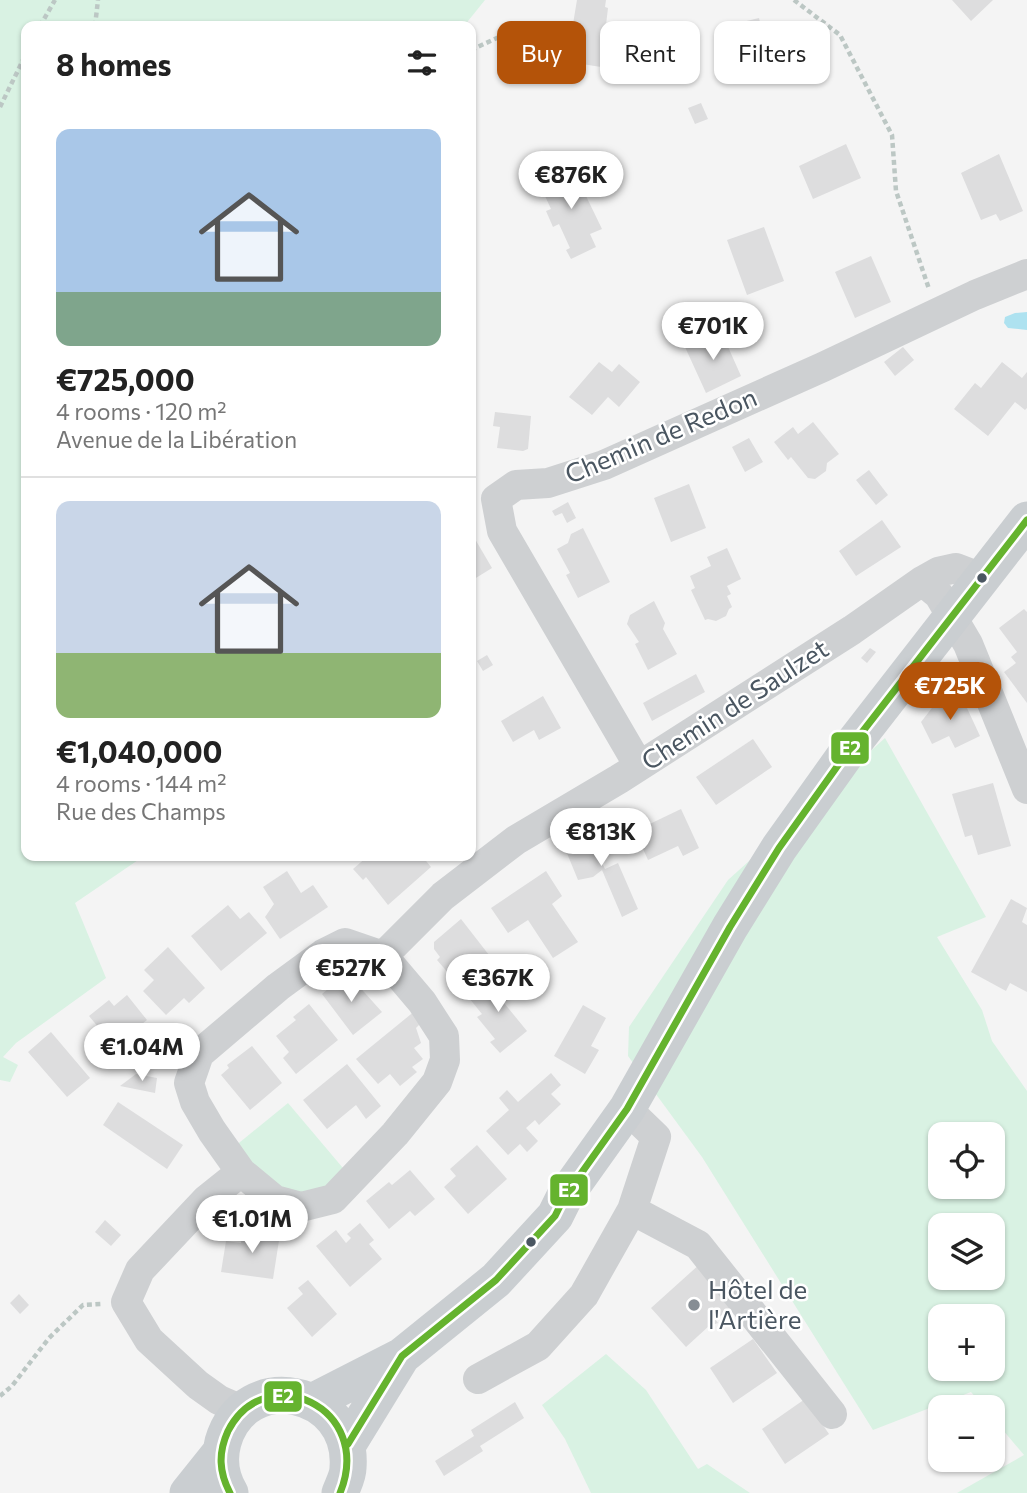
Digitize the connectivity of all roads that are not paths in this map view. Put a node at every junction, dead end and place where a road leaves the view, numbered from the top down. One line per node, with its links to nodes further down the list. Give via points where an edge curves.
1 (1027, 274): 6 (street, Chemin de Redon, via 604,465 548,483 516,485 496,499 502,531)
2 (1027, 520): 3 (main road)
3 (982, 578): 4 (street, Chemin de Saulzet, via 956,568); 5 (main road)
4 (922, 581): 5 (street, via 939,594); 6 (street, Chemin de Saulzet)
5 (951, 617): 7 (street, via 968,644); 9 (main road, via 779,848)
6 (639, 766): 8 (street, Chemin de Saulzet, via 516,840 443,897)
7 (1027, 789)
8 (383, 956): 10 (street, via 345,943 323,954 200,1054 189,1083 195,1102); 10 (street, via 422,1002 443,1036 445,1060 438,1082 332,1199 301,1207 275,1200)
9 (627, 1109): 11 (street, via 656,1136); 12 (main road, via 555,1216 522,1253 496,1280)
10 (241, 1172): 15 (street, via 206,1200 140,1270 126,1302 149,1340 219,1400)
11 (632, 1210): 13 (street, via 584,1295 538,1346); 16 (street, via 698,1245)
12 (402, 1356): 14 (main road); 17 (main road)
13 (478, 1379)
14 (314, 1401): 15 (main road, via 290,1394 264,1397); 17 (main road, via 336,1419)
15 (242, 1410): 18 (main road, via 227,1429)
16 (832, 1414)
17 (348, 1444): 21 (main road, via 348,1470)
18 (220, 1454): 19 (main road); 20 (main road, via 220,1469)
19 (188, 1493)
20 (230, 1493)
21 (340, 1493)

